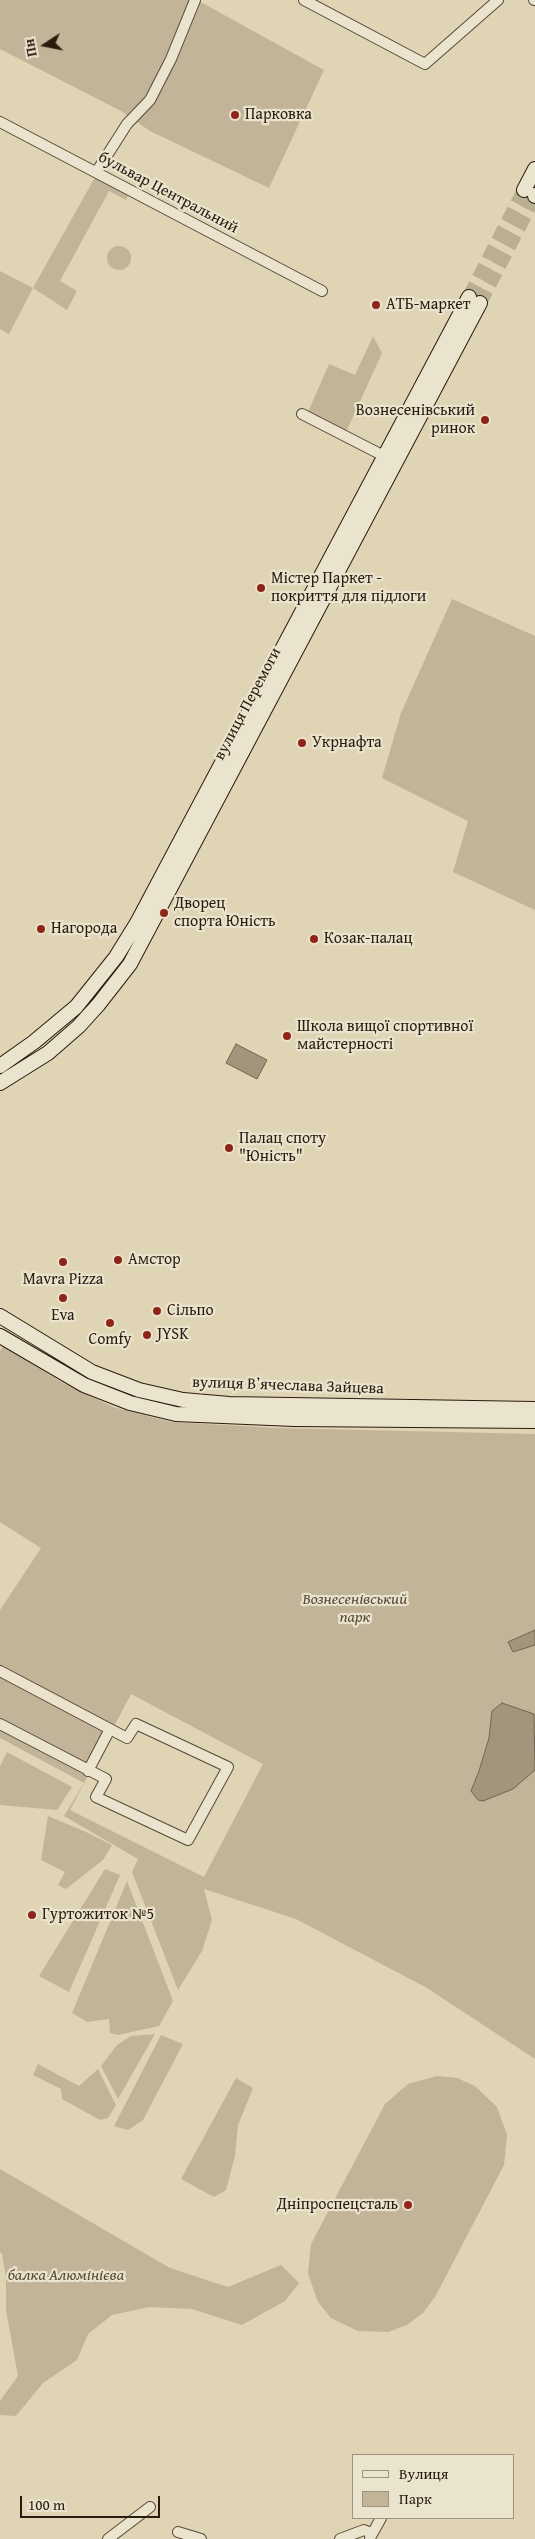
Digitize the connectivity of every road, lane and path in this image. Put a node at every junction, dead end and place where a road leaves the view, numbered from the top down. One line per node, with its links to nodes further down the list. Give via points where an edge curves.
1 (195, 0): 6 (street, via 150,100 126,124)
2 (304, 0): 3 (street, via 425,64)
3 (498, 0)
4 (0, 122): 6 (street, бульвар Центральний)
5 (535, 169): 7 (main road)
6 (97, 171): 8 (street, бульвар Центральний)
7 (531, 194)
8 (322, 291)
9 (302, 414): 10 (street)
10 (384, 456): 11 (main road, вулиця Перемоги, via 137,923 116,957); 12 (main road, вулиця Перемоги, via 474,300 161,909 130,964)
11 (88, 992): 12 (main road, via 89,1000); 13 (main road, вулиця Перемоги)
12 (98, 1005): 14 (main road, вулиця Перемоги)
13 (68, 1013): 14 (main road, via 78,1016); 15 (main road, вулиця Перемоги)
14 (78, 1026): 16 (main road, вулиця Перемоги, via 48,1054)
15 (0, 1066)
16 (0, 1083)
17 (0, 1316): 19 (main road, вулиця Вʼячеслава Зайцева, via 92,1372 139,1390 183,1400 228,1404)
18 (0, 1336): 20 (main road, вулиця Вʼячеслава Зайцева, via 84,1385 130,1403 176,1414 294,1419)
19 (535, 1409)
20 (535, 1421)
21 (0, 1671): 23 (street)
22 (0, 1724): 24 (street)
23 (110, 1729): 24 (street); 24 (street, via 127,1738 136,1724 228,1767 188,1840 96,1797 106,1779)
24 (88, 1771)
25 (150, 2507): 29 (street)
26 (380, 2519): 28 (street)
27 (178, 2532): 30 (street)
28 (371, 2536): 31 (street, via 364,2530)
29 (108, 2539)
30 (201, 2539)
31 (340, 2539)

